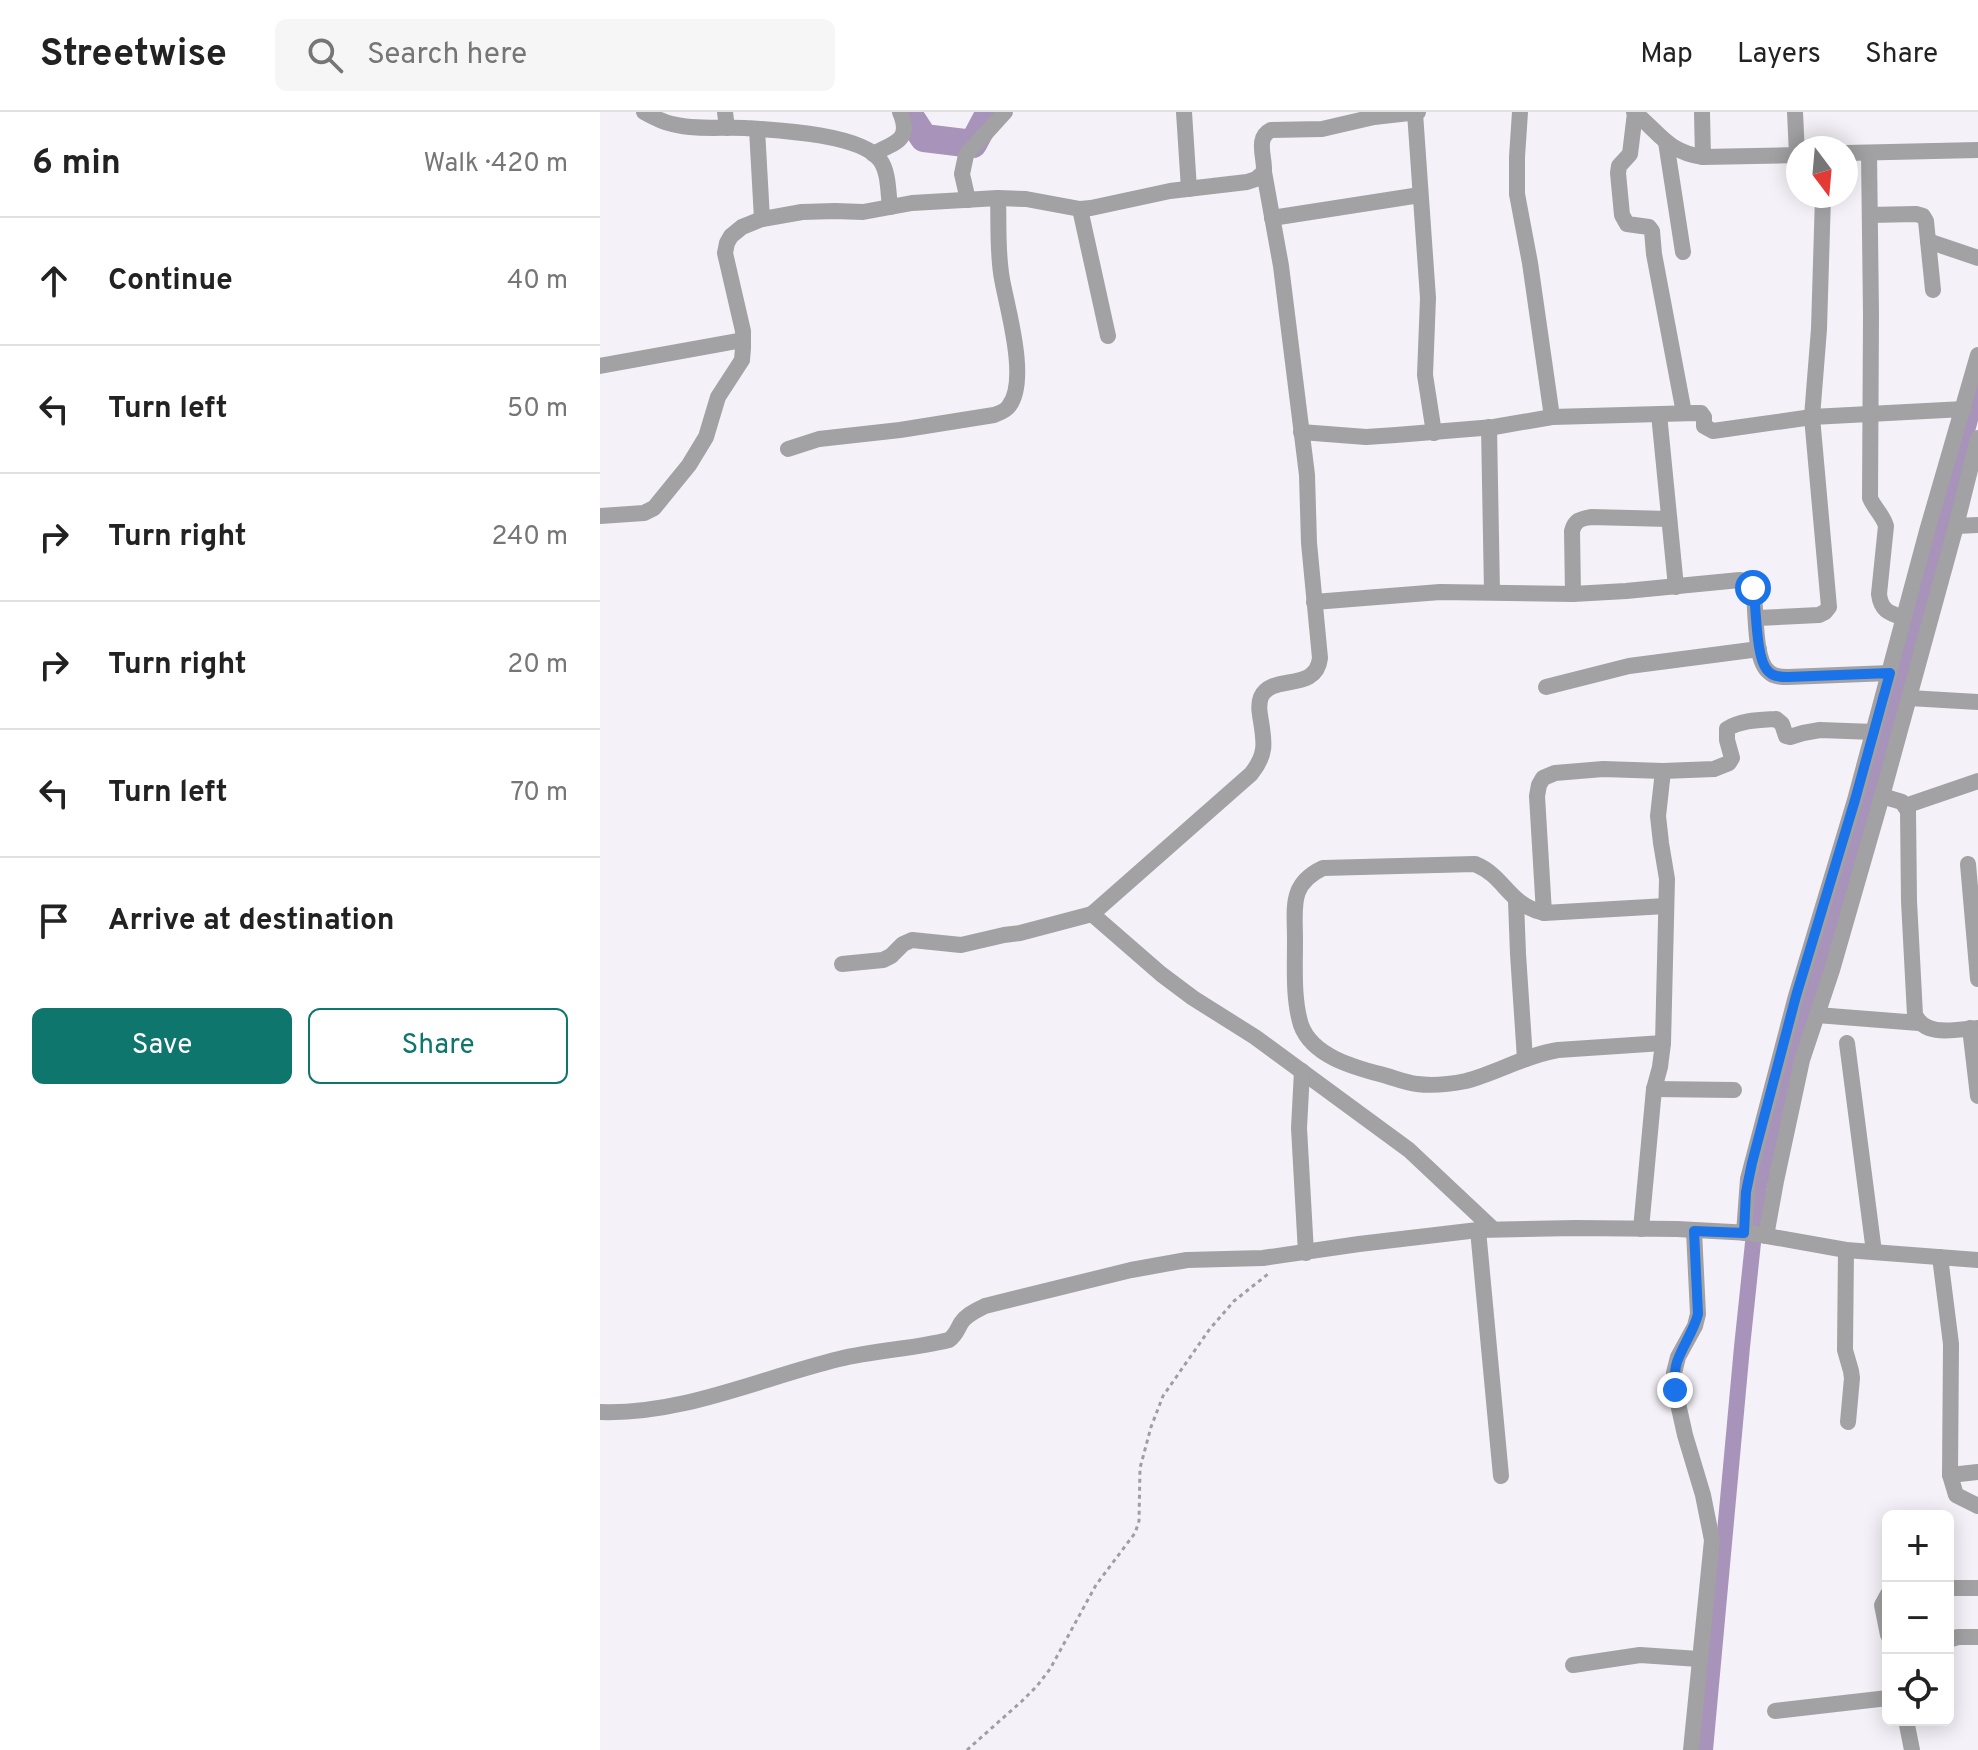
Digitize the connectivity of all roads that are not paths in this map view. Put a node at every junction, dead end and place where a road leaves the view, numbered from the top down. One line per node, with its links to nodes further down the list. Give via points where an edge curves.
1 (644, 112): 11 (street, via 690,127)
2 (900, 112): 19 (street, via 905,131 901,138)
3 (1005, 112): 26 (street, via 966,155 962,174)
4 (1184, 112): 23 (street)
5 (1297, 112): 13 (street)
6 (1520, 112): 46 (street, via 1517,194)
7 (1635, 112): 15 (street); 43 (street, via 1632,147 1618,173 1622,215 1627,224 1652,231)
8 (1702, 112): 21 (street)
9 (1411, 113): 13 (street); 24 (street)
10 (1798, 113): 14 (street)
11 (726, 120): 12 (street)
12 (757, 129): 19 (street, via 820,135); 32 (street)
13 (1303, 129): 22 (street, via 1265,132)
14 (1798, 136)
15 (1666, 142): 21 (street); 34 (street)
16 (1978, 150): 18 (street)
17 (1858, 153): 18 (street)
18 (1869, 153): 30 (street)
19 (873, 154): 27 (street, via 886,175)
20 (1786, 155): 21 (street)
21 (1703, 157)
22 (1264, 172): 23 (street, via 1247,182); 31 (street)
23 (1189, 189): 29 (street)
24 (1420, 195): 31 (street); 50 (street, via 1428,298 1425,375)
25 (998, 198): 26 (street); 29 (street); 52 (street, via 1002,278 1014,332 1017,380 1009,406 994,415 819,439)
26 (968, 200): 27 (street)
27 (890, 207): 32 (street)
28 (1823, 208): 47 (street)
29 (1080, 209): 37 (street)
30 (1870, 215): 33 (street, via 1923,216); 44 (street)
31 (1272, 218): 49 (street)
32 (762, 219): 38 (street, via 731,236 725,253)
33 (1928, 241): 35 (street); 36 (street)
34 (1683, 252)
35 (1978, 258)
36 (1933, 290)
37 (1108, 336)
38 (743, 340): 40 (street); 53 (street, via 742,360 718,397 706,437 661,500 644,513)
39 (1978, 355): 41 (street)
40 (600, 366)
41 (1973, 392): 42 (street)
42 (1964, 409): 44 (street); 62 (street)
43 (1684, 413): 45 (street); 47 (street, via 1701,413 1704,426 1713,431)
44 (1871, 413): 47 (street); 62 (street, via 1870,498 1886,526 1880,603 1888,613)
45 (1659, 414): 46 (street); 54 (street)
46 (1552, 417): 48 (street)
47 (1812, 417): 61 (street, via 1829,607 1819,615)
48 (1489, 427): 50 (street); 58 (street)
49 (1301, 432): 50 (street, via 1366,437); 60 (street)
50 (1434, 433)
51 (1978, 438): 56 (street)
52 (788, 449)
53 (600, 516)
54 (1669, 519): 57 (street); 59 (street, via 1591,517 1574,523)
55 (1978, 525): 56 (street)
56 (1956, 526): 66 (street)
57 (1676, 587): 59 (street); 61 (street, via 1747,582 1753,588)
58 (1492, 592): 59 (street); 60 (street)
59 (1573, 594)
60 (1314, 602): 77 (street, via 1319,667 1304,679 1267,689 1261,697 1260,762)
61 (1757, 618): 63 (street)
62 (1904, 618): 64 (street)
63 (1759, 649): 64 (street, via 1767,671 1780,677); 65 (street, via 1629,666)
64 (1890, 673): 68 (street)
65 (1546, 687)
66 (1909, 698): 67 (street); 71 (street)
67 (1978, 702)
68 (1874, 732): 69 (street, via 1811,731 1790,737 1776,719 1748,721 1727,729 1729,763 1714,769); 93 (street, via 1752,1163 1746,1192)
69 (1663, 771): 75 (street, via 1658,816); 76 (street, via 1603,769 1543,778 1537,796)
70 (1978, 781): 72 (street)
71 (1882, 796): 72 (street); 80 (street)
72 (1905, 806): 81 (street)
73 (1968, 864): 79 (street)
74 (1516, 901): 76 (street); 85 (street); 85 (street, via 1475,864 1323,868 1299,886 1295,990 1302,1027 1311,1041 1348,1065 1418,1084 1441,1084)
75 (1666, 906): 76 (street); 83 (street)
76 (1544, 913)
77 (1092, 914): 78 (street, via 961,945 912,940 883,960); 86 (street, via 1193,998)
78 (842, 964)
79 (1978, 979)
80 (1817, 1015): 81 (street); 93 (street, via 1776,1181)
81 (1919, 1023): 82 (street, via 1936,1030)
82 (1974, 1028): 89 (street)
83 (1663, 1043): 85 (street, via 1558,1050); 87 (street)
84 (1847, 1043): 95 (street)
85 (1525, 1059)
86 (1302, 1071): 91 (street, via 1409,1150); 96 (street, via 1299,1128)
87 (1654, 1089): 88 (street); 90 (street)
88 (1734, 1090)
89 (1978, 1096)
90 (1641, 1229): 91 (street); 92 (street)
91 (1485, 1230): 96 (street); 103 (street)
92 (1694, 1231): 93 (street); 109 (street, via 1698,1314 1674,1373 1712,1540)
93 (1755, 1234): 94 (street)
94 (1846, 1250): 95 (street); 100 (street, via 1845,1350 1852,1378)
95 (1874, 1252): 97 (street)
96 (1306, 1253): 99 (street, via 1187,1260 1131,1270 985,1306 968,1314 949,1340 842,1358 687,1403)
97 (1940, 1257): 98 (street); 102 (street, via 1951,1344)
98 (1978, 1260)
99 (600, 1412)
100 (1848, 1422)
101 (1978, 1472): 102 (street)
102 (1950, 1475): 104 (street, via 1956,1495)
103 (1501, 1476)
104 (1978, 1506)
105 (1954, 1588): 106 (street)
106 (1978, 1588)
107 (1978, 1637): 108 (street)
108 (1954, 1638)
109 (1699, 1659): 110 (street, via 1640,1655); 114 (street)
110 (1573, 1665)
111 (1882, 1699): 112 (street)
112 (1775, 1711)
113 (1907, 1726): 115 (street)
114 (1689, 1750)
115 (1912, 1750)

